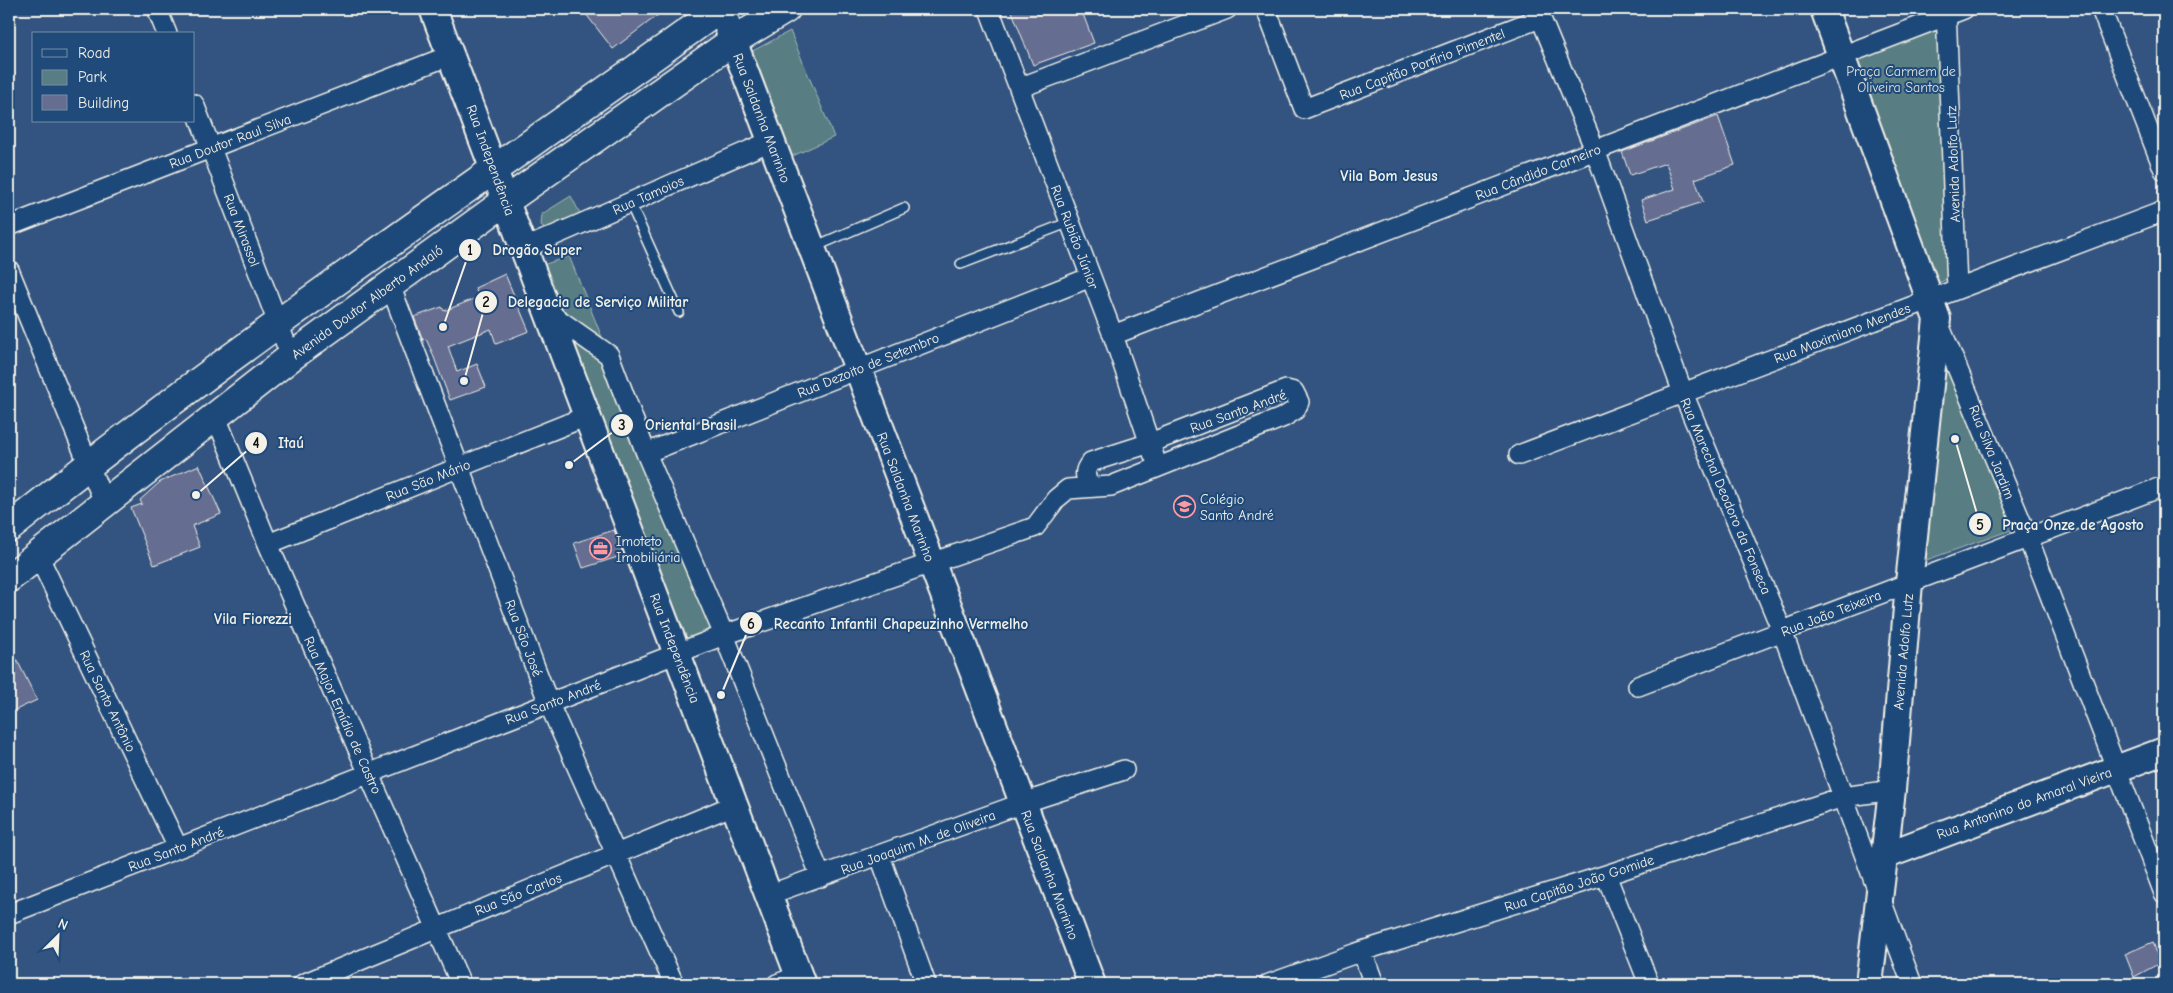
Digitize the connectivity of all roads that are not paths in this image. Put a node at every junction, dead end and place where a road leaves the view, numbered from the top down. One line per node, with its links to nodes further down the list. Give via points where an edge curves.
1 (158, 9): 12 (street)
2 (434, 9): 14 (street, Rua Independência)
3 (721, 9): 13 (street, Rua Saldanha Marinho); 21 (main road)
4 (786, 9): 13 (main road, Avenida Doutor Alberto Andaló)
5 (988, 9): 16 (street, Rua Rubião Júnior)
6 (1227, 9): 16 (street)
7 (1266, 9): 11 (street, Rua Capitão Porfírio Pimentel, via 1304,109)
8 (1824, 9): 15 (street, Rua Silva Jardim)
9 (2101, 9): 22 (street)
10 (1953, 11): 15 (street, Rua Cândido Carneiro); 35 (street, Avenida Adolfo Lutz)
11 (1538, 13): 20 (street, Rua Marechal Deodoro da Fonseca)
12 (166, 32)
13 (733, 41): 18 (street, Rua Saldanha Marinho); 23 (main road, Avenida Doutor Alberto Andaló)
14 (451, 55): 19 (street, Rua Doutor Raul Silva); 21 (street, Rua Independência)
15 (1842, 56): 20 (street, Rua Cândido Carneiro); 36 (street, Rua Silva Jardim)
16 (1019, 88): 27 (street, Rua Rubião Júnior)
17 (195, 107): 19 (street, Rua Mirassol)
18 (771, 141): 24 (street, Rua Tamoios); 30 (street, Rua Saldanha Marinho)
19 (211, 148): 28 (street, Rua Doutor Raul Silva); 39 (street, Rua Mirassol)
20 (1595, 150): 40 (street, Rua Cândido Carneiro); 43 (street, Rua Marechal Deodoro da Fonseca)
21 (496, 169): 23 (street, Rua Independência); 39 (main road)
22 (2164, 170)
23 (506, 201): 29 (street, Rua Independência); 34 (main road, Avenida Doutor Alberto Andaló)
24 (630, 203): 29 (street, Rua Tamoios, via 537,243); 38 (lane)
25 (904, 208): 30 (lane)
26 (2164, 211): 35 (street, Rua Maximiano Mendes)
27 (1070, 222): 31 (lane); 33 (street, Rua Rubião Júnior)
28 (9, 226)
29 (523, 245): 37 (street, Rua Independência)
30 (812, 248): 42 (street, Rua Saldanha Marinho)
31 (961, 264)
32 (9, 270): 53 (street)
33 (1091, 277): 40 (street, Rua Rubião Júnior); 42 (street, Rua Dezoito de Setembro)
34 (390, 284): 41 (main road, Avenida Doutor Alberto Andaló); 55 (street, Rua São José)
35 (1957, 289): 36 (street, Rua Maximiano Mendes)
36 (1933, 309): 43 (street, Rua Maximiano Mendes); 60 (street, Rua Silva Jardim); 65 (street, Avenida Adolfo Lutz)
37 (548, 312): 45 (street, Rua Independência); 50 (street, via 609,355)
38 (679, 312)
39 (278, 324): 41 (street, Rua Mirassol); 53 (main road)
40 (1113, 335): 49 (street, Rua Rubião Júnior)
41 (291, 357): 46 (main road, Avenida Doutor Alberto Andaló)
42 (858, 369): 50 (street, Rua Dezoito de Setembro); 63 (street, Rua Saldanha Marinho)
43 (1683, 393): 52 (street, Rua Maximiano Mendes); 66 (street, Rua Marechal Deodoro da Fonseca)
44 (1228, 413): 47 (street, Rua Santo André); 48 (street); 48 (street, Rua Santo André, via 1286,390 1294,392 1299,402 1295,410 1284,417)
45 (588, 416): 55 (street, Rua São Mário); 68 (street, Rua Independência)
46 (216, 417): 58 (main road, Avenida Doutor Alberto Andaló); 61 (street, Rua Major Emídio de Castro)
47 (1182, 431): 49 (street, Rua Santo André); 51 (street)
48 (1235, 436): 51 (street, Rua Santo André)
49 (1150, 443): 54 (street, Rua Rubião Júnior); 56 (street, Rua Santo André, via 1091,462 1085,474)
50 (646, 453): 67 (street)
51 (1191, 453): 54 (street, Rua Santo André)
52 (1519, 455)
53 (89, 464): 58 (street); 59 (main road)
54 (1158, 466): 56 (street, Rua Santo André, via 1111,486)
55 (459, 468): 61 (street, Rua São Mário); 70 (street, Rua São José)
56 (1089, 486): 63 (street, Rua Santo André, via 1068,489 1056,499 1035,527)
57 (2164, 486): 60 (street, Rua João Teixeira)
58 (104, 502): 62 (main road, Avenida Doutor Alberto Andaló)
59 (9, 528)
60 (2028, 538): 65 (street, Rua João Teixeira); 72 (street, Rua Silva Jardim)
61 (268, 544): 74 (street, Rua Major Emídio de Castro)
62 (38, 555): 64 (main road, Avenida Doutor Alberto Andaló); 79 (street, Rua Santo Antônio)
63 (931, 563): 67 (street, Rua Santo André); 77 (street, Rua Saldanha Marinho)
64 (9, 578)
65 (1909, 583): 66 (street, Rua João Teixeira); 75 (street, Avenida Adolfo Lutz)
66 (1782, 631): 69 (street, Rua João Teixeira); 76 (street, Rua Marechal Deodoro da Fonseca)
67 (724, 635): 68 (street, Rua Santo André); 84 (street)
68 (677, 654): 70 (street, Rua Santo André); 78 (street, Rua Independência)
69 (1638, 686)
70 (549, 704): 74 (street, Rua Santo André); 80 (street, Rua São José)
71 (2164, 751): 72 (street, Rua Antonino do Amaral Vieira)
72 (2116, 769): 82 (street, Rua Antonino do Amaral Vieira); 86 (street, Rua Silva Jardim)
73 (1124, 770): 77 (street, Rua Joaquim M. de Oliveira)
74 (368, 773): 79 (street, Rua Santo André); 89 (street, Rua Major Emídio de Castro)
75 (1892, 790): 76 (street, Rua Capitão João Gomide); 82 (street, Avenida Adolfo Lutz)
76 (1844, 797): 83 (street, Rua Capitão João Gomide); 85 (street, Rua Marechal Deodoro da Fonseca)
77 (1022, 804): 81 (street, Rua Joaquim M. de Oliveira); 96 (street, Rua Saldanha Marinho)
78 (734, 805): 80 (street, Rua São Carlos); 87 (street, Rua Independência)
79 (178, 848): 88 (street, Rua Santo André)
80 (616, 854): 89 (street, Rua São Carlos); 94 (street, Rua São José)
81 (880, 856): 84 (street, Rua Joaquim M. de Oliveira); 95 (street)
82 (1884, 856): 85 (street, Avenida Adolfo Lutz)
83 (1606, 875): 90 (street, Rua Capitão João Gomide); 99 (street)
84 (821, 877): 87 (street, Rua Joaquim M. de Oliveira)
85 (1878, 890): 100 (street, Avenida Adolfo Lutz); 101 (street, Rua Marechal Deodoro da Fonseca)
86 (2164, 893)
87 (768, 895): 91 (street, Rua Independência)
88 (9, 914)
89 (436, 928): 92 (street, Rua São Carlos); 93 (street, Rua Major Emídio de Castro)
90 (1362, 951): 97 (street, Rua Capitão João Gomide); 98 (street)
91 (792, 981)
92 (303, 984)
93 (461, 984)
94 (674, 984)
95 (926, 984)
96 (1092, 984)
97 (1269, 984)
98 (1374, 984)
99 (1649, 984)
100 (1869, 984)
101 (1912, 984)

